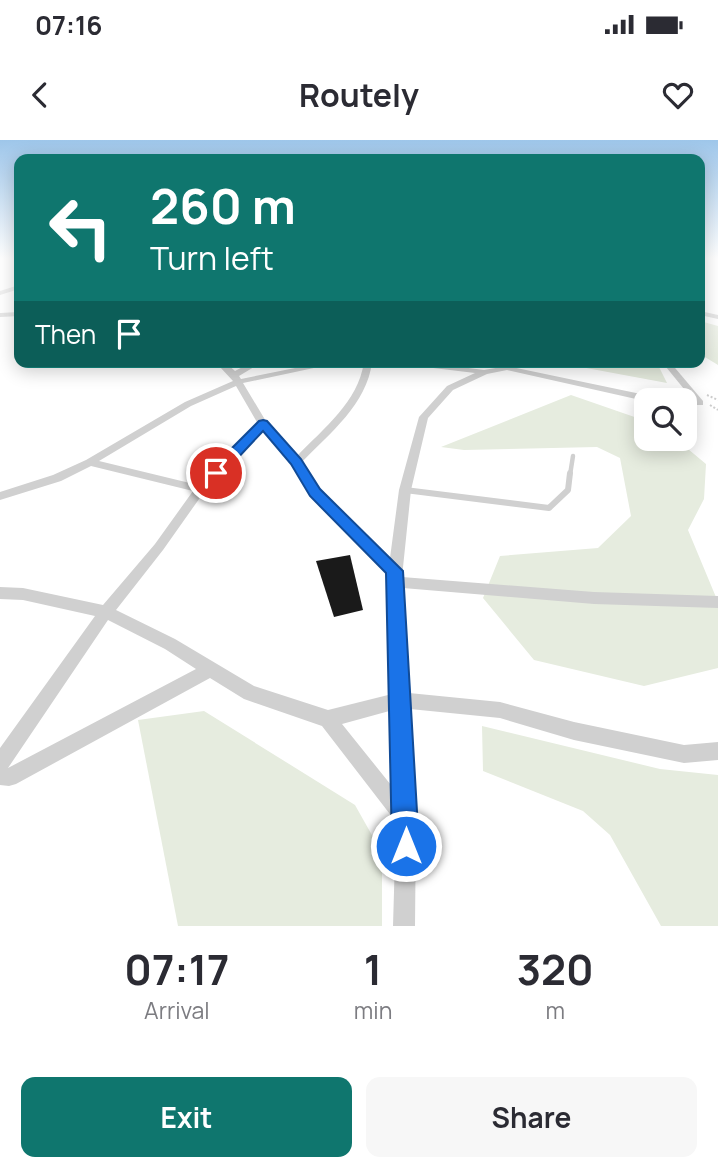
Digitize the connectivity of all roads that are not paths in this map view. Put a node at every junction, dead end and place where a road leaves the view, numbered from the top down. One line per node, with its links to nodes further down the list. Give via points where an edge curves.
1 (369, 368): 13 (street, via 355,400)
2 (451, 368): 7 (street)
3 (500, 368): 7 (street)
4 (523, 368): 9 (street)
5 (671, 368): 8 (street)
6 (226, 369): 10 (street); 12 (street, via 188,404)
7 (485, 372): 15 (street, via 450,388 425,417)
8 (688, 388)
9 (634, 396)
10 (263, 424): 13 (street); 14 (street)
11 (573, 456): 15 (lane, via 568,490 549,508)
12 (90, 462): 14 (street); 16 (street)
13 (296, 462): 17 (street, via 315,493)
14 (200, 489): 20 (street)
15 (405, 489): 17 (street)
16 (0, 496)
17 (395, 576): 19 (street, via 594,598); 22 (street)
18 (0, 593): 20 (street)
19 (718, 602)
20 (106, 612): 21 (street); 25 (street)
21 (211, 669): 23 (street, via 250,693); 26 (street, via 9,777)
22 (399, 700): 23 (street); 24 (street, via 500,710 684,754); 27 (street)
23 (328, 719): 27 (street)
24 (718, 751)
25 (0, 763)
26 (0, 776)
27 (406, 819): 28 (street)
28 (404, 926)

